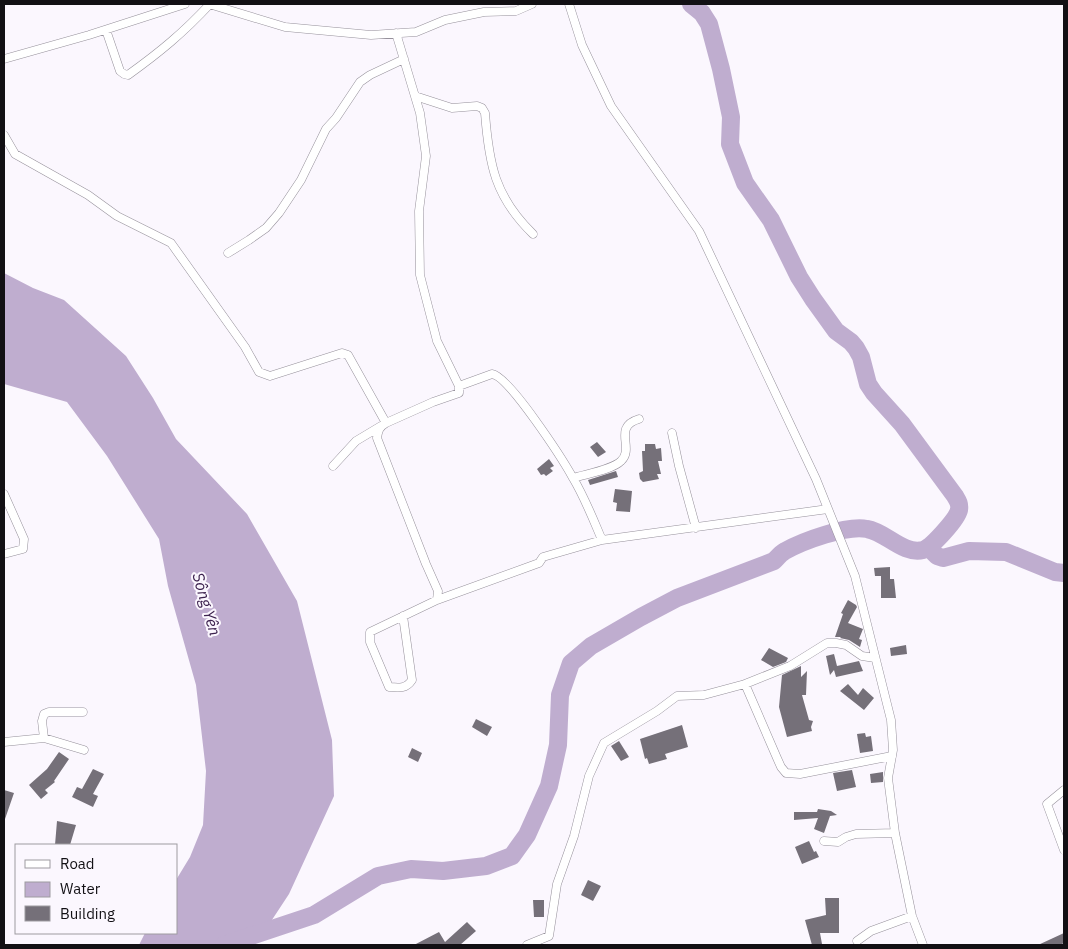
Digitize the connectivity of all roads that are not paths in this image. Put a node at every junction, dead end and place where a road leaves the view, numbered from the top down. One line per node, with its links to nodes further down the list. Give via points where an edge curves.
1 (185, 4): 5 (street)
2 (209, 4): 5 (street, via 187,29 128,75 120,70); 6 (street, via 285,27 371,35)
3 (532, 4): 6 (street, via 516,10 484,12 446,20 416,32)
4 (569, 4): 20 (street, via 582,46 611,106 698,231)
5 (106, 30): 7 (street)
6 (396, 33): 8 (street)
7 (4, 58)
8 (404, 59): 9 (street); 12 (street, via 360,82 326,129 298,187 273,221)
9 (415, 96): 11 (street, via 452,108 482,108 497,181 511,209); 13 (street, via 426,156 419,211 420,275 437,340)
10 (4, 135): 15 (street, via 15,154 88,195 118,216 171,243 246,347 259,372 270,376 342,353 348,355)
11 (534, 234)
12 (228, 254)
13 (459, 386): 15 (street, via 459,393); 18 (street, via 492,374 500,377 522,403)
14 (639, 419): 18 (street, via 626,429 626,451 622,460)
15 (383, 424): 17 (street, via 356,442); 24 (street, via 377,438 438,591)
16 (672, 433): 21 (street)
17 (333, 466)
18 (573, 478): 22 (street)
19 (4, 494): 23 (street, via 24,539 24,549)
20 (828, 509): 21 (street); 26 (street, via 855,576)
21 (696, 528): 22 (street)
22 (602, 540): 24 (street, via 543,557 539,563)
23 (4, 554)
24 (437, 600): 25 (street)
25 (403, 616): 25 (street, via 370,632 370,642 389,687 408,686 412,680)
26 (875, 658): 27 (street, via 862,656 846,645 827,643 790,666); 32 (street, via 891,720)
27 (745, 684): 32 (street, via 786,773 800,774); 39 (street, via 704,695 677,696 604,743 588,776 574,836 557,884 549,936)
28 (84, 712): 29 (street, via 44,714)
29 (44, 738): 30 (street); 31 (street)
30 (4, 742)
31 (84, 750)
32 (892, 756): 34 (street, via 888,778)
33 (1064, 790): 36 (street, via 1047,804)
34 (895, 833): 35 (street, via 856,834 838,842); 37 (street)
35 (824, 841)
36 (1064, 850)
37 (912, 916): 38 (street, via 871,931); 40 (street)
38 (857, 941)
39 (527, 945)
40 (923, 945)

